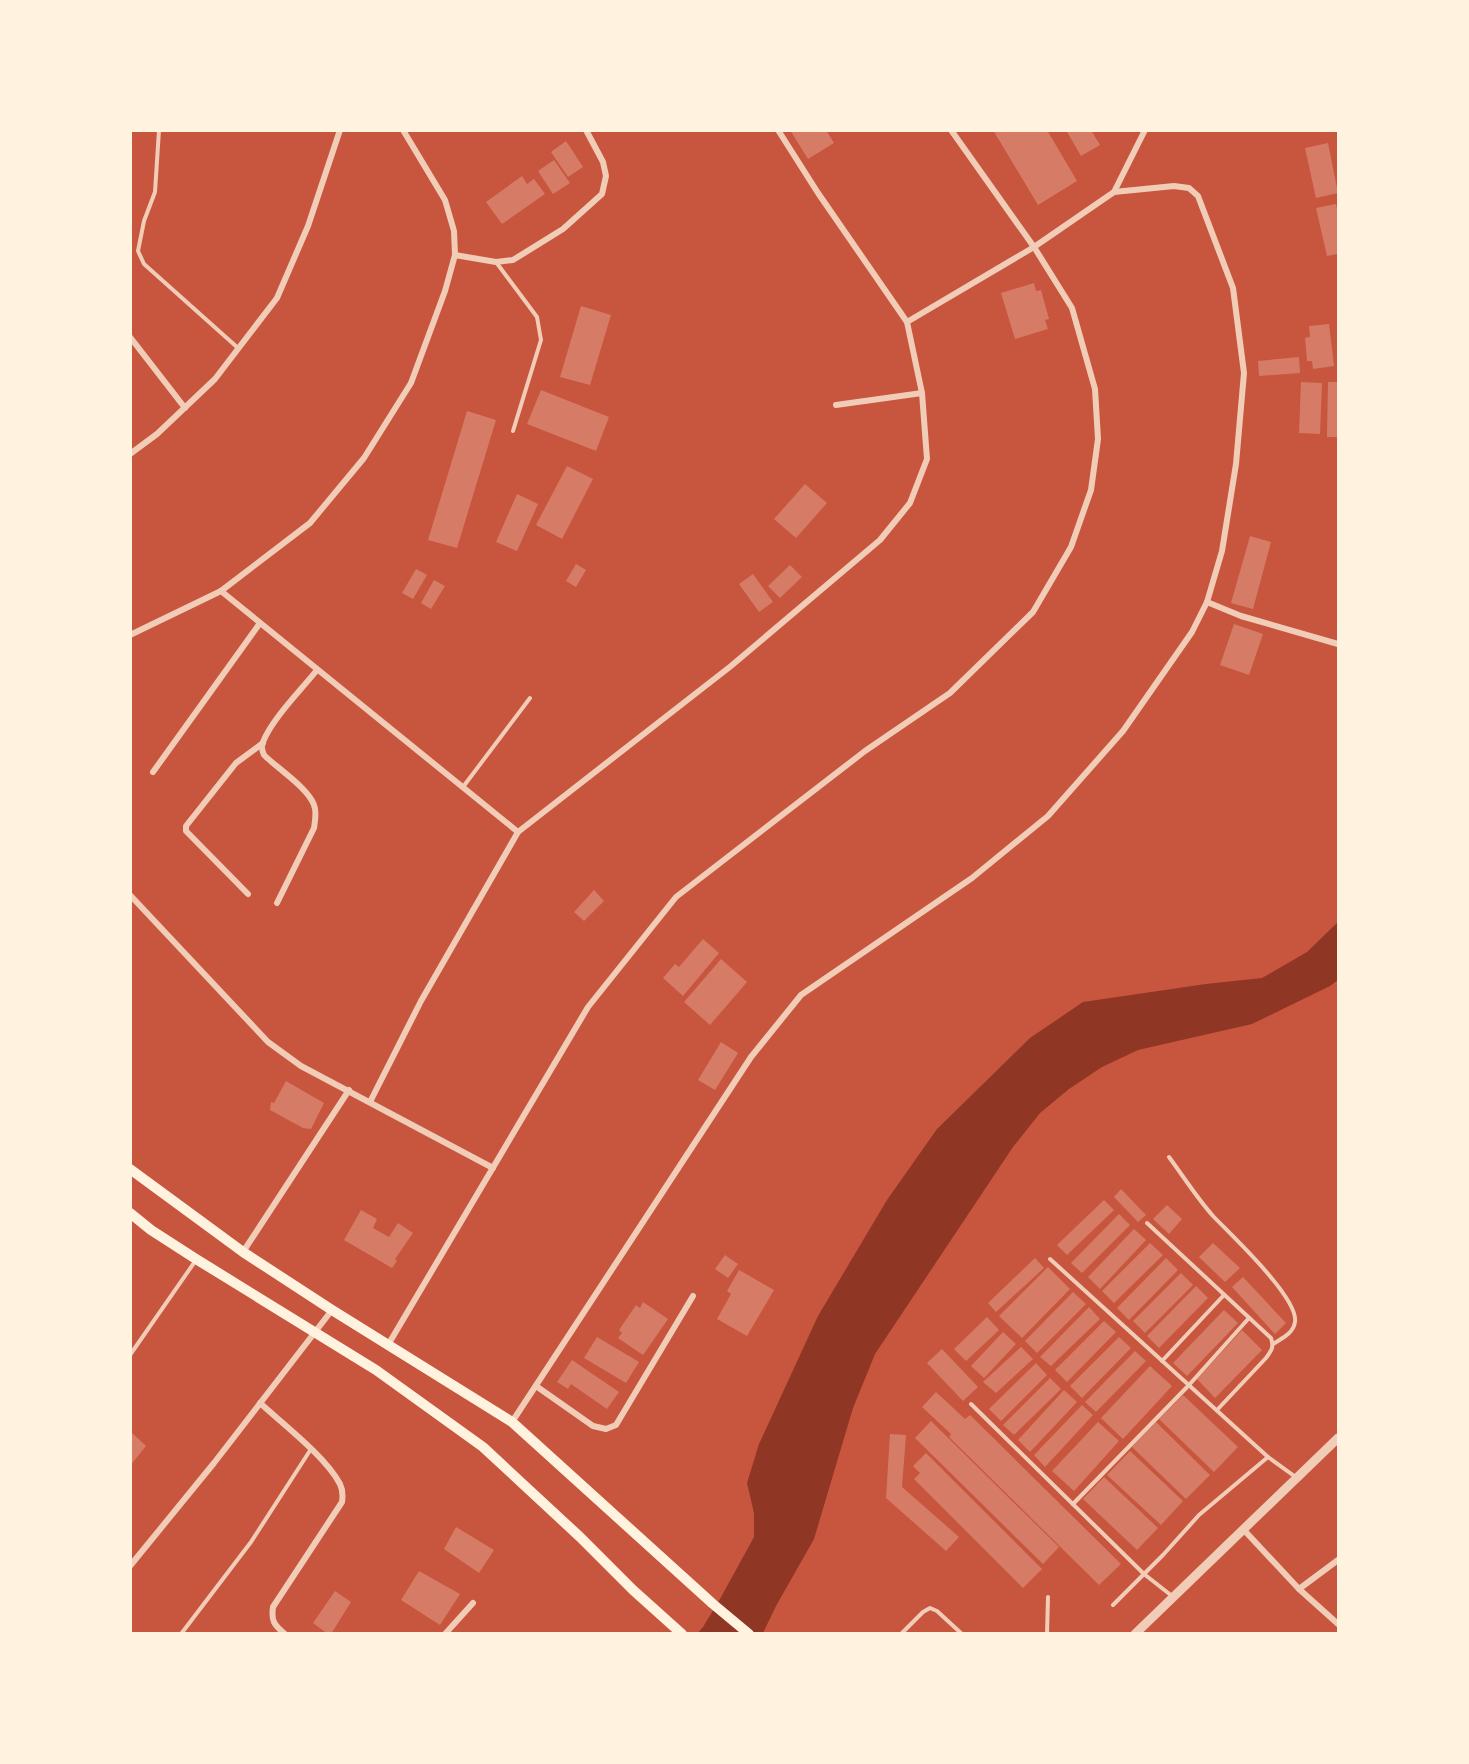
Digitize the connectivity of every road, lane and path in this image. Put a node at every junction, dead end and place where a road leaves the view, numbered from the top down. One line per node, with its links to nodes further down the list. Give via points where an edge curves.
1 (159, 130): 14 (lane, via 155,192 138,251 144,264)
2 (340, 130): 14 (street, via 308,225 276,298)
3 (403, 130): 10 (street, via 445,200 454,231)
4 (586, 130): 11 (street, via 603,162 606,176 602,194 563,229 513,260)
5 (778, 130): 12 (street)
6 (951, 130): 9 (street)
7 (1145, 130): 8 (street)
8 (1114, 192): 9 (street); 21 (street, via 1189,188 1198,196 1233,288 1244,373 1236,464 1222,551)
9 (1034, 247): 12 (street); 37 (street, via 1072,308 1095,389 1098,439 1091,490 1071,547 1034,612 950,693 865,751 676,897 588,1007)
10 (455, 255): 11 (street); 20 (street, via 446,291 411,383 364,458 310,523)
11 (495, 262): 18 (lane, via 537,317 541,340)
12 (907, 322): 15 (street)
13 (130, 337): 17 (street)
14 (238, 348): 17 (street, via 215,379)
15 (922, 393): 16 (street); 30 (street, via 927,459 910,503 880,540 731,666)
16 (836, 405)
17 (185, 408): 19 (street)
18 (513, 431)
19 (130, 454)
20 (221, 591): 22 (street); 23 (street)
21 (1207, 602): 24 (street); 54 (street, via 1192,632 1124,731 1048,816 972,878 801,995 752,1057)
22 (260, 623): 25 (street); 28 (street)
23 (130, 635)
24 (1338, 644)
25 (317, 670): 27 (street); 29 (street)
26 (530, 698): 29 (lane)
27 (263, 743): 31 (street, via 236,763 186,826 186,831); 33 (street, via 264,755 305,792 316,815 314,828)
28 (153, 772)
29 (463, 787): 30 (street)
30 (518, 832): 35 (street, via 421,1002)
31 (248, 894)
32 (130, 895): 34 (street, via 268,1042 301,1066)
33 (277, 903)
34 (349, 1090): 35 (street); 41 (street)
35 (370, 1102): 37 (street)
36 (1169, 1157): 49 (lane, via 1212,1215 1257,1260 1292,1309 1295,1321 1289,1334)
37 (493, 1168): 50 (street)
38 (130, 1169): 41 (main road)
39 (130, 1213): 42 (main road)
40 (1147, 1223): 44 (lane)
41 (243, 1252): 46 (main road)
42 (196, 1259): 48 (main road); 51 (lane)
43 (1050, 1259): 52 (lane)
44 (1224, 1295): 47 (lane); 52 (lane)
45 (693, 1296): 54 (street, via 616,1425 606,1429 593,1426)
46 (332, 1311): 48 (street); 50 (main road)
47 (1249, 1318): 49 (lane); 53 (lane)
48 (315, 1332): 55 (street); 77 (main road, via 376,1370 483,1447)
49 (1273, 1344): 57 (lane, via 1266,1358)
50 (388, 1346): 58 (main road)
51 (130, 1355)
52 (1162, 1361): 53 (lane)
53 (1189, 1385): 57 (lane); 63 (lane)
54 (536, 1386): 58 (street)
55 (260, 1403): 60 (street); 66 (street)
56 (971, 1404): 63 (lane)
57 (1217, 1410): 61 (lane)
58 (512, 1422): 78 (main road)
59 (1338, 1438): 62 (street)
60 (311, 1449): 74 (lane, via 250,1542); 75 (street, via 339,1483 342,1502 273,1607 273,1624)
61 (1268, 1457): 62 (lane); 67 (lane, via 1199,1515)
62 (1297, 1479): 64 (street)
63 (1073, 1504): 67 (lane)
64 (1243, 1529): 68 (street); 69 (street)
65 (1338, 1560): 68 (street)
66 (130, 1566)
67 (1143, 1574): 69 (lane); 72 (lane)
68 (1299, 1589): 73 (street)
69 (1174, 1597): 82 (street)
70 (1048, 1598): 81 (lane)
71 (473, 1603): 76 (street)
72 (1113, 1605)
73 (1338, 1624)
74 (181, 1634)
75 (285, 1634)
76 (446, 1634)
77 (682, 1634)
78 (749, 1634)
79 (901, 1634): 80 (lane, via 930,1608)
80 (962, 1634)
81 (1047, 1634)
82 (1135, 1634)

